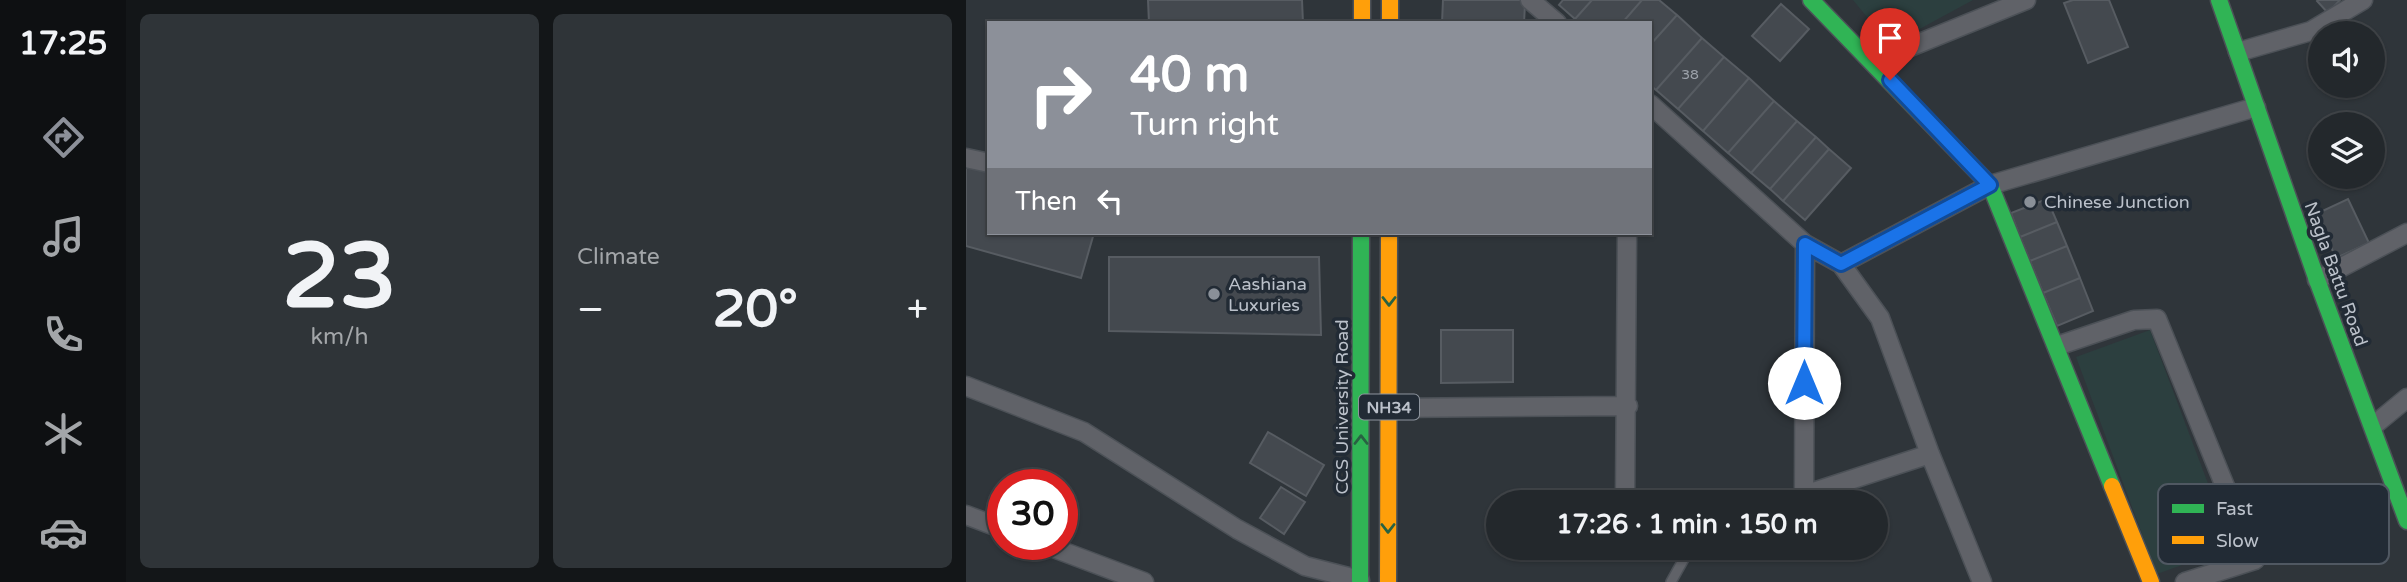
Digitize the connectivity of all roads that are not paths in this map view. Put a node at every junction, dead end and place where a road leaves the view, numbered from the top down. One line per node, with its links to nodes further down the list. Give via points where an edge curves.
1 (1362, 0): 8 (main road)
2 (1390, 0): 9 (main road)
3 (1530, 0): 10 (street)
4 (1811, 0): 12 (main road)
5 (2026, 0): 12 (street)
6 (2219, 0): 11 (main road, Nagla Battu Road)
7 (2363, 0): 11 (street, via 2311,31)
8 (1362, 21)
9 (1390, 21)
10 (1555, 21)
11 (2238, 52): 14 (main road, Nagla Battu Road)
12 (1873, 62): 17 (main road)
13 (1652, 106): 22 (street)
14 (2256, 107): 17 (street); 24 (main road, Nagla Battu Road)
15 (966, 158): 16 (street)
16 (987, 163)
17 (1990, 185): 23 (street); 25 (main road)
18 (2407, 233): 24 (street)
19 (1361, 235): 42 (main road, CCS University Road / NH34, one-way to 19)
20 (1390, 235): 29 (main road, NH34, one-way to 29)
21 (1627, 235): 28 (street)
22 (1805, 244): 23 (street); 34 (street)
23 (1841, 264): 31 (street, via 1880,318)
24 (2317, 280): 30 (main road, Nagla Battu Road)
25 (2057, 346): 32 (street, via 2134,320 2157,319); 47 (main road)
26 (966, 386): 42 (street, via 1084,432 1294,561)
27 (2407, 398): 30 (street)
28 (1628, 406): 29 (street); 33 (street)
29 (1389, 408): 44 (main road, NH34, one-way to 44)
30 (2373, 426): 37 (main road, Nagla Battu Road)
31 (1930, 454): 35 (street); 46 (street)
32 (2224, 484)
33 (1625, 490)
34 (1804, 490)
35 (1827, 490)
36 (966, 515): 38 (street)
37 (2407, 521)
38 (987, 523)
39 (1078, 557): 43 (street)
40 (1683, 560): 45 (lane)
41 (2242, 564): 48 (street)
42 (1360, 581)
43 (1144, 582)
44 (1388, 582)
45 (1671, 582)
46 (1982, 582)
47 (2151, 582)
48 (2185, 582)

